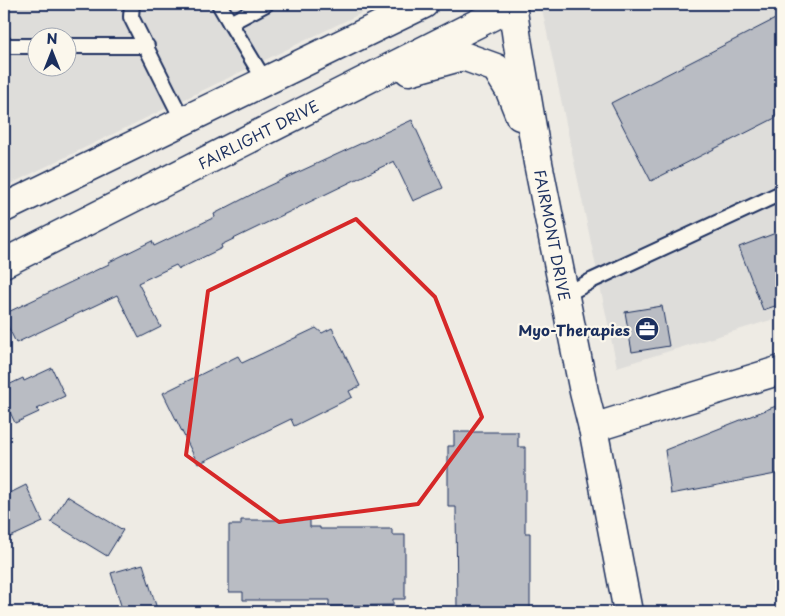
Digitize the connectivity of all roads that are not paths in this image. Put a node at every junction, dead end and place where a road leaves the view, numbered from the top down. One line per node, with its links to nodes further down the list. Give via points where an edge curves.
1 (132, 4): 10 (lane, via 131,17)
2 (219, 4): 6 (lane)
3 (266, 4): 6 (lane)
4 (424, 4): 11 (main road)
5 (512, 5): 12 (main road, FAIRLIGHT DRIVE); 14 (main road, FAIRMONT DRIVE)
6 (230, 24): 11 (lane)
7 (4, 46): 8 (lane)
8 (28, 46)
9 (78, 46): 10 (lane)
10 (147, 46): 13 (lane)
11 (265, 81): 13 (main road)
12 (350, 88): 14 (main road, via 463,56 496,68 510,91); 17 (main road, FAIRLIGHT DRIVE)
13 (183, 121): 16 (main road)
14 (538, 163): 18 (main road, FAIRMONT DRIVE)
15 (781, 194): 18 (lane)
16 (4, 208)
17 (4, 263)
18 (564, 295): 20 (main road, FAIRMONT DRIVE)
19 (781, 370): 20 (main road)
20 (593, 428): 21 (main road, FAIRMONT DRIVE)
21 (628, 612)

